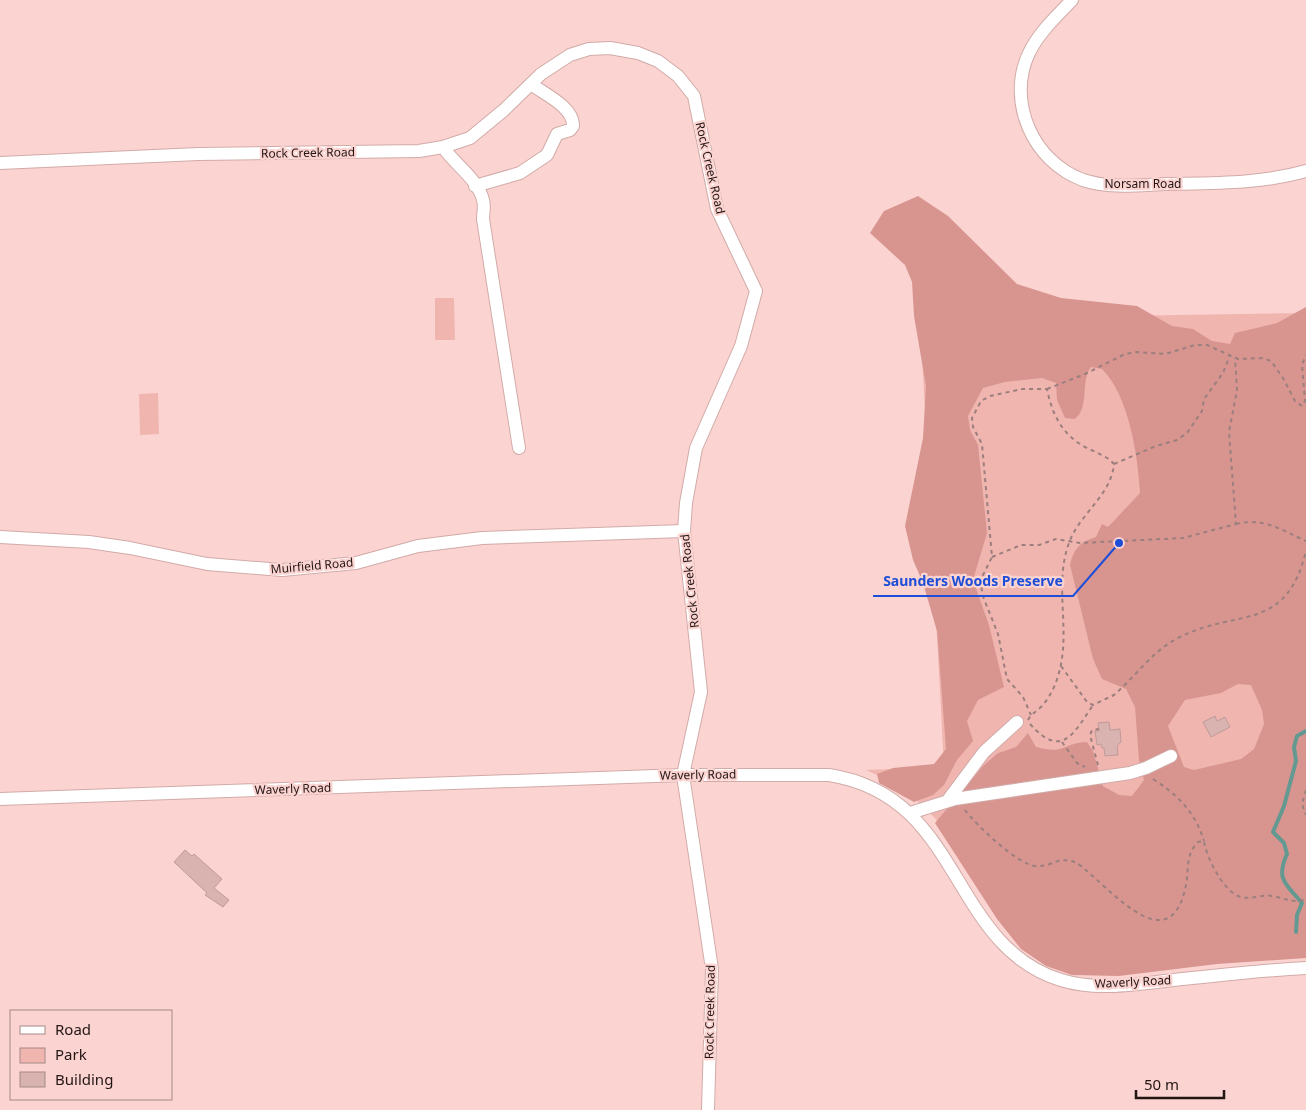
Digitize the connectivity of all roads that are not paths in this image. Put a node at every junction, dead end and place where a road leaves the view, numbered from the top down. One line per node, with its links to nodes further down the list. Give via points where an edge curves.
1 (1072, 0): 5 (street, Norsam Road, via 1038,37 1029,52 1020,81 1029,130 1036,144 1058,166 1084,180 1115,186 1251,182)
2 (531, 84): 3 (street, Rock Creek Road, via 470,138); 6 (street, via 561,105 571,117 570,130 557,134 547,155 520,173); 8 (street, Rock Creek Road, via 570,55 589,49 610,48 638,53 658,62 678,76 694,96 717,209 756,291 741,346 696,448)
3 (443, 147): 4 (street, Rock Creek Road, via 419,151 198,154); 6 (street)
4 (0, 164)
5 (1306, 172)
6 (475, 186): 7 (street, via 484,201 483,219)
7 (519, 448)
8 (684, 531): 9 (street, Muirfield Road, via 482,538 418,546 356,563 282,570 207,564 89,542); 12 (street, Rock Creek Road, via 702,692)
9 (0, 537)
10 (1017, 722): 14 (street, via 984,752)
11 (1171, 756): 14 (street, via 1130,773)
12 (684, 775): 13 (street, Waverly Road); 15 (street, Waverly Road, via 814,774 845,777 883,792); 17 (street, Rock Creek Road, via 712,969)
13 (0, 799)
14 (951, 800): 15 (street)
15 (910, 812): 16 (street, Waverly Road, via 932,838 992,932 1024,962 1050,976 1079,984 1127,985)
16 (1306, 968)
17 (708, 1110)

